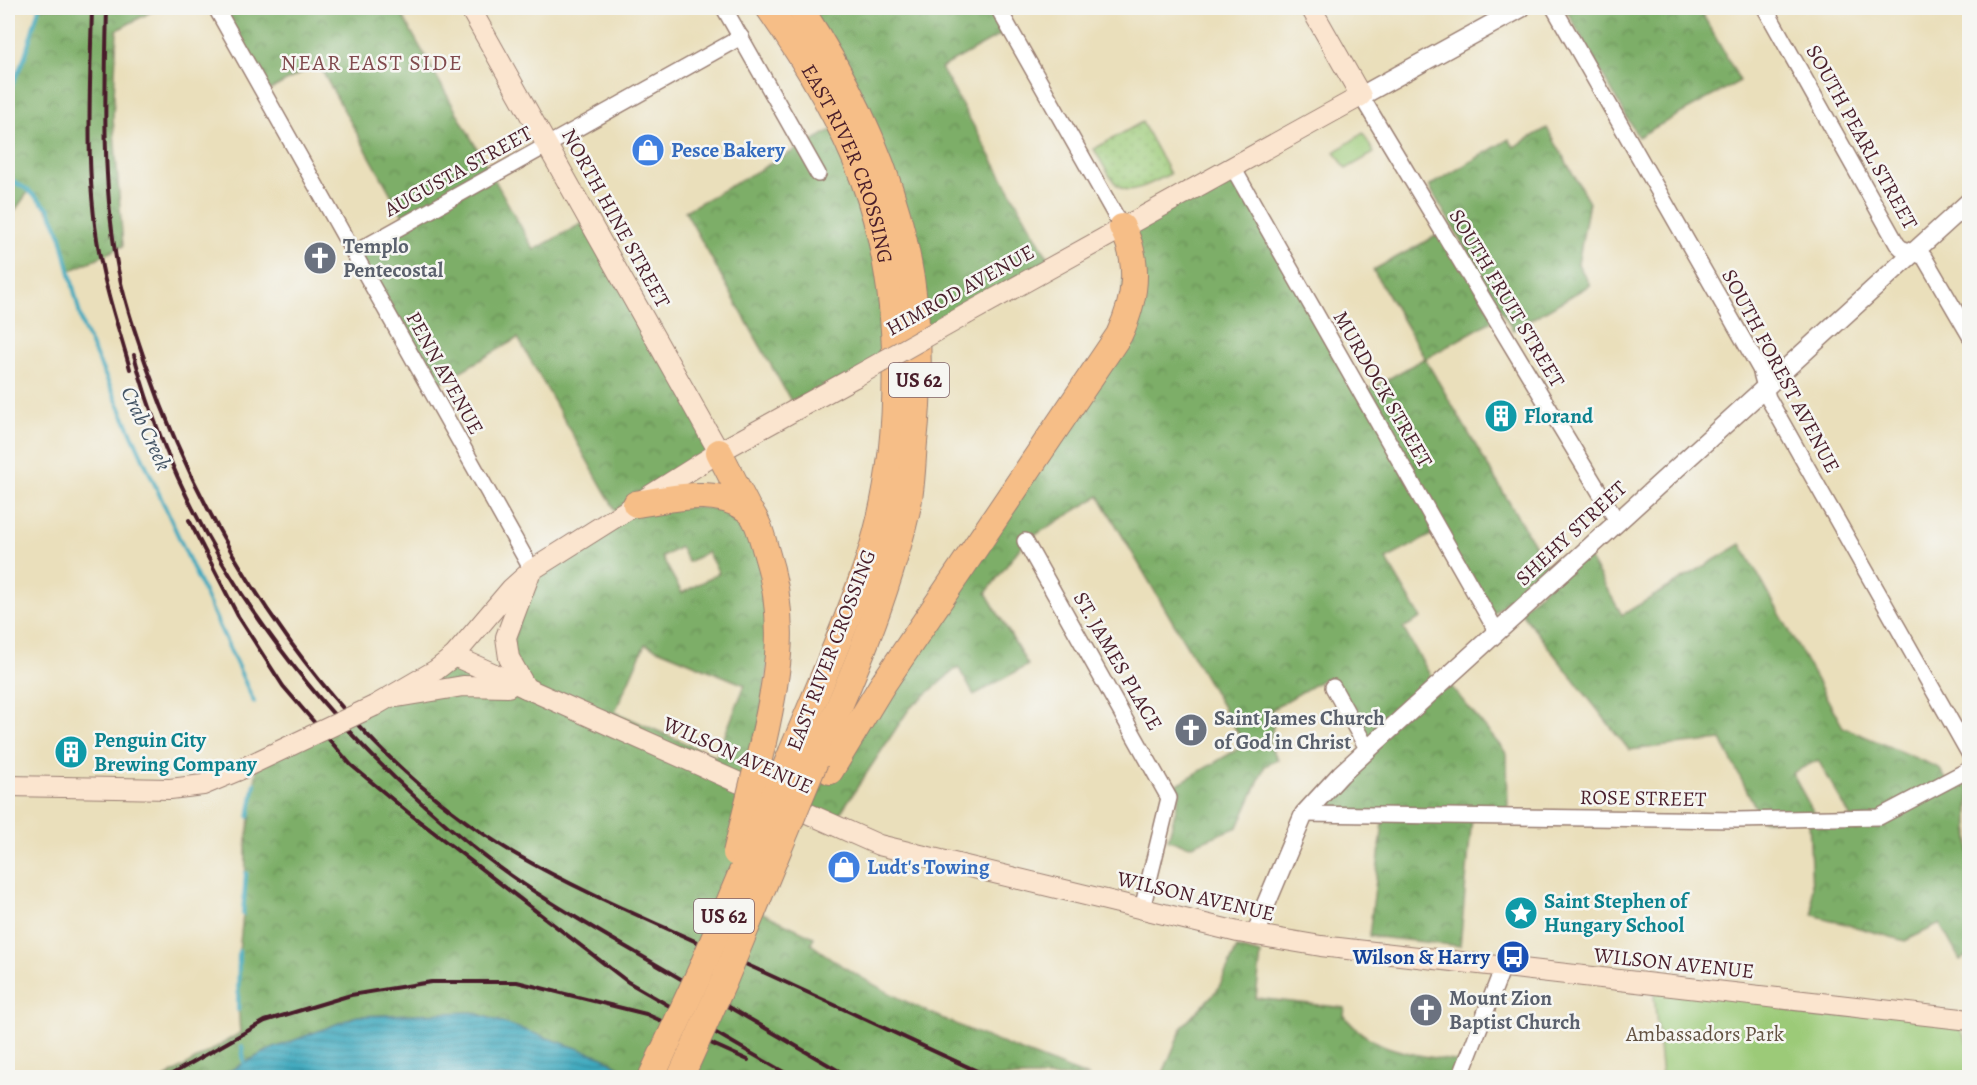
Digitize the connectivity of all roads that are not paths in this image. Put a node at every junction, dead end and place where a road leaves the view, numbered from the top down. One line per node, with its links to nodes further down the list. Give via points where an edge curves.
1 (216, 8): 19 (street, PENN AVENUE)
2 (470, 8): 13 (main road, NORTH HINE STREET)
3 (724, 8): 11 (street)
4 (769, 8): 35 (highway, EAST RIVER CROSSING / US 62, via 792,40 864,180 883,252 895,336 894,422 884,490 868,560 842,633)
5 (800, 8): 35 (highway, EAST RIVER CROSSING / US 62, via 857,105 887,183 916,296 920,370 907,512 885,586 840,705)
6 (998, 8): 17 (street)
7 (1311, 8): 12 (main road)
8 (1521, 8): 12 (street, HIMROD AVENUE)
9 (1554, 8): 21 (street, SOUTH FOREST AVENUE, via 1762,373)
10 (1765, 8): 18 (street, SOUTH PEARL STREET, via 1897,244)
11 (741, 37): 13 (street, AUGUSTA STREET); 15 (street)
12 (1361, 96): 14 (main road, HIMROD AVENUE); 25 (street, SOUTH FRUIT STREET)
13 (548, 145): 19 (street, AUGUSTA STREET); 22 (main road, NORTH HINE STREET)
14 (1232, 166): 17 (main road, HIMROD AVENUE); 28 (street, MURDOCK STREET)
15 (818, 174)
16 (1970, 201): 18 (street, SHEHY STREET)
17 (1122, 227): 22 (main road, HIMROD AVENUE, bridge); 35 (highway, via 1133,258 1135,283 1129,315 1119,335 881,687)
18 (1913, 252): 20 (street, SOUTH PEARL STREET, via 1925,259); 21 (street, SHEHY STREET)
19 (354, 253): 27 (street, PENN AVENUE)
20 (1970, 336)
21 (1766, 387): 25 (street, SHEHY STREET); 34 (street, SOUTH FOREST AVENUE, via 1768,398)
22 (719, 452): 23 (main road, HIMROD AVENUE); 24 (highway)
23 (636, 504): 24 (highway, via 705,495); 27 (main road, HIMROD AVENUE)
24 (749, 511): 40 (highway, bridge, via 771,567 780,625 777,680)
25 (1617, 521): 28 (street, SHEHY STREET)
26 (1025, 541): 39 (street, ST. JAMES PLACE, via 1169,798)
27 (532, 570): 29 (main road, HIMROD AVENUE); 31 (main road, via 506,637 509,658)
28 (1497, 632): 33 (street, SHEHY STREET)
29 (454, 656): 31 (main road, WILSON AVENUE); 32 (main road, HIMROD AVENUE)
30 (1333, 687): 33 (street)
31 (526, 688): 32 (main road, via 468,686); 39 (main road, WILSON AVENUE, via 879,844)
32 (382, 702): 37 (main road, bridge, via 202,785 170,789)
33 (1368, 750): 38 (street, SHEHY STREET)
34 (1970, 755)
35 (812, 761): 40 (highway, EAST RIVER CROSSING / US 62, bridge); 45 (highway, US 62, bridge)
36 (1970, 769): 38 (street, ROSE STREET, via 1879,817 1737,820)
37 (8, 786)
38 (1304, 814): 41 (street, SHEHY STREET)
39 (1142, 909): 41 (main road, WILSON AVENUE)
40 (717, 930): 44 (highway, EAST RIVER CROSSING / US 62, bridge)
41 (1256, 936): 42 (main road, WILSON AVENUE)
42 (1503, 967): 43 (main road, WILSON AVENUE); 46 (street)
43 (1970, 1020)
44 (651, 1077)
45 (680, 1077)
46 (1460, 1077)

